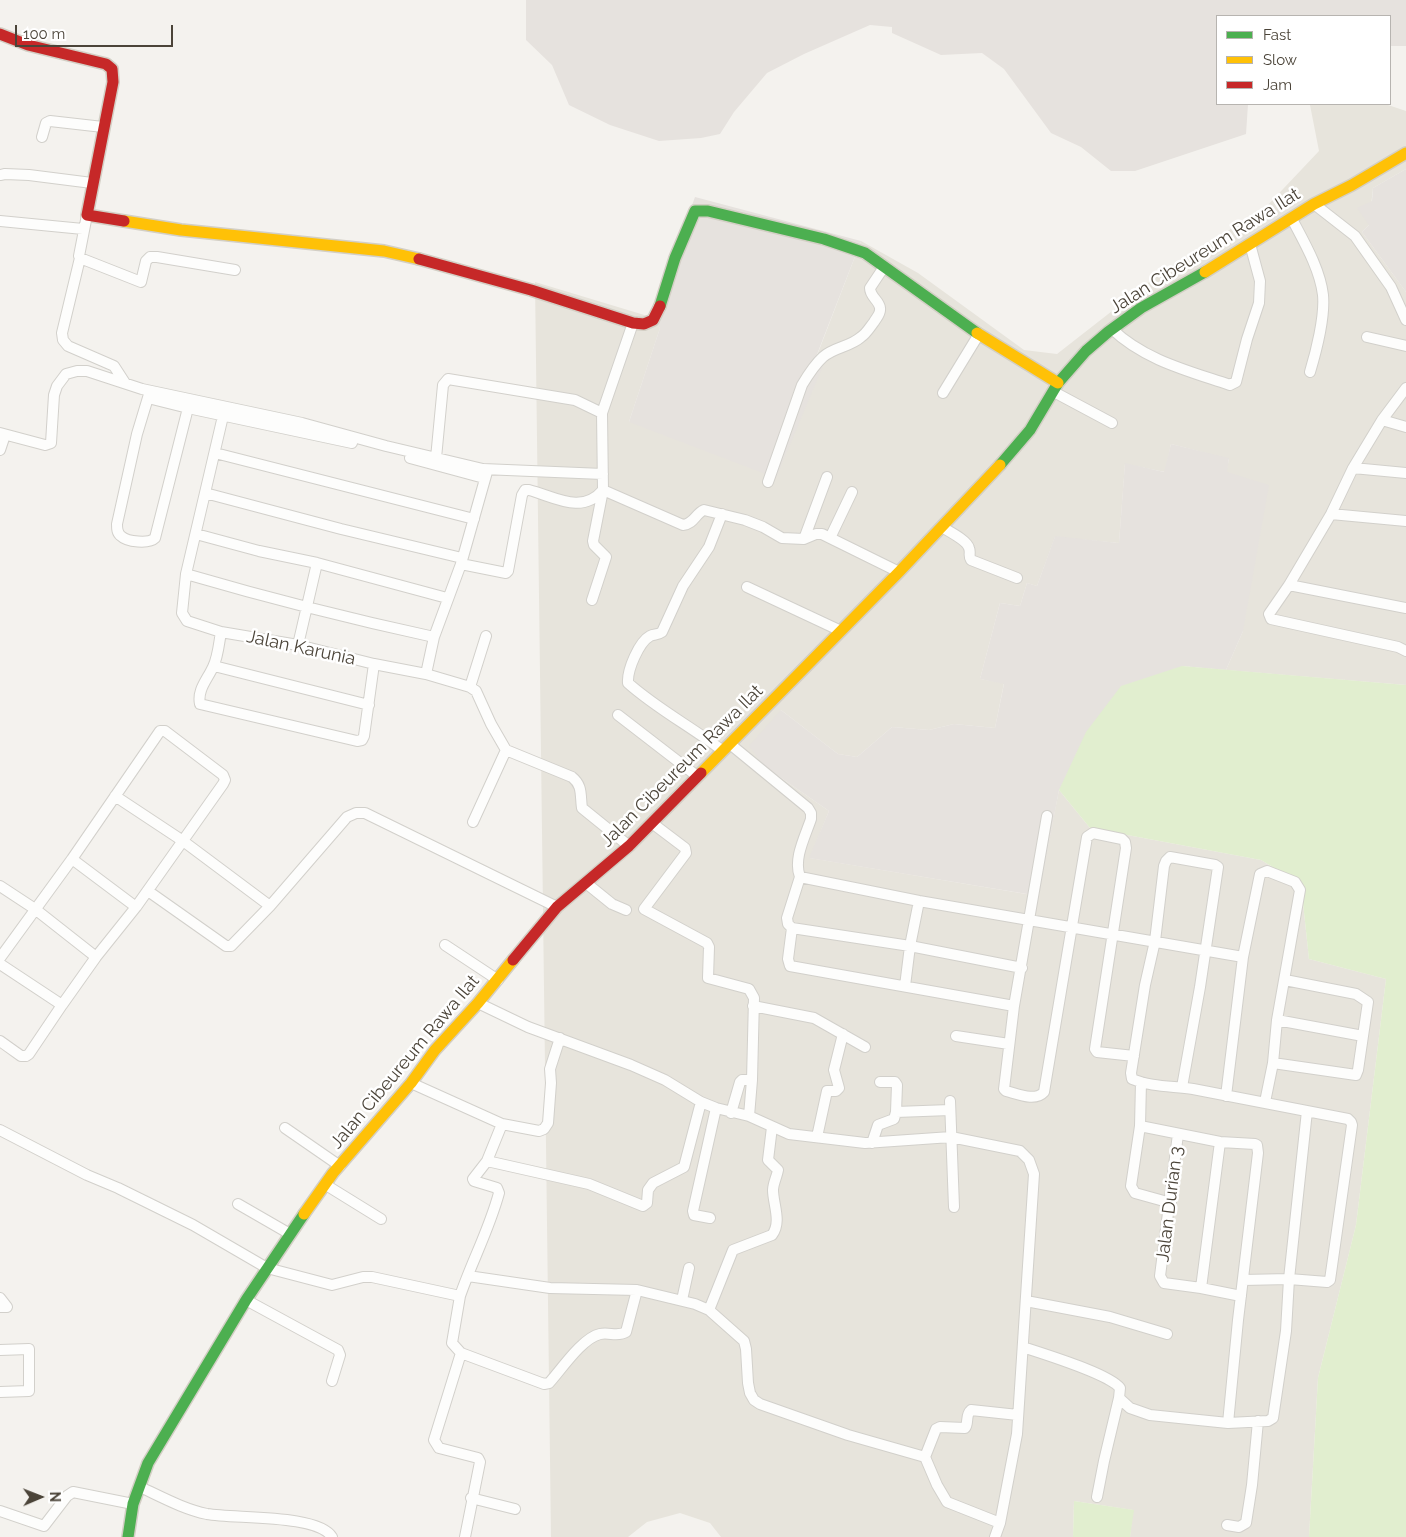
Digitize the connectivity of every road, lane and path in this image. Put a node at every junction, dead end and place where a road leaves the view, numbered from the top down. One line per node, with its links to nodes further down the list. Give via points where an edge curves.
1 (0, 34): 2 (street, via 28,45 106,64 112,69 113,82)
2 (102, 127): 3 (street, via 50,121 46,123); 6 (street)
3 (42, 137)
4 (1406, 153): 7 (street, Jalan Cibeureum Rawa Ilat)
5 (0, 175): 6 (street, via 29,175)
6 (92, 183): 8 (street)
7 (1314, 204): 9 (street, Jalan Cibeureum Rawa Ilat); 16 (street, via 1355,236 1390,287)
8 (87, 215): 11 (street); 17 (street, via 181,230 384,251 531,290)
9 (1292, 219): 12 (street, Jalan Cibeureum Rawa Ilat); 22 (street, via 1310,255 1322,294 1316,350)
10 (0, 221): 11 (street)
11 (84, 229): 13 (street)
12 (1250, 244): 18 (street, Jalan Cibeureum Rawa Ilat, via 1140,308); 18 (street, via 1260,281 1259,304 1233,385 1152,357 1130,346)
13 (80, 258): 15 (street, via 140,282 146,261 157,257); 23 (street, via 63,340 68,346 114,366)
14 (884, 267): 17 (street, via 865,253 841,244 698,210 675,258 653,320 644,324); 19 (street); 43 (street, via 870,288 880,308 879,315 862,337 824,356 808,374)
15 (235, 270)
16 (1406, 320)
17 (633, 323): 29 (street)
18 (1112, 329): 24 (street, Jalan Cibeureum Rawa Ilat, via 1086,351)
19 (979, 334): 24 (street); 26 (street)
20 (1366, 337): 21 (street)
21 (1406, 346)
22 (1310, 372)
23 (125, 383): 27 (street); 34 (street, via 87,371 66,374 54,395 51,442 45,445)
24 (1056, 387): 32 (street); 51 (street, Jalan Cibeureum Rawa Ilat, via 1030,430)
25 (1406, 388): 31 (street)
26 (943, 393)
27 (149, 394): 28 (street); 28 (street, via 118,524 118,532 123,538 147,543 155,538); 37 (street, via 302,423)
28 (188, 408): 30 (street)
29 (602, 413): 37 (street, via 575,400 448,379 443,385); 41 (street)
30 (223, 416): 36 (street); 40 (street)
31 (1382, 420): 33 (street); 38 (street)
32 (1112, 423)
33 (1406, 427)
34 (3, 434): 35 (street)
35 (0, 450)
36 (215, 452): 46 (street); 49 (street)
37 (436, 458): 40 (street)
38 (1353, 468): 39 (street); 48 (street)
39 (1406, 473)
40 (486, 474): 41 (street); 49 (street)
41 (603, 474): 44 (street)
42 (827, 477): 54 (street)
43 (768, 482)
44 (603, 490): 47 (street, via 683,525 692,522 702,511); 55 (street, via 589,501 572,503 525,490 506,573); 63 (street, via 593,541 606,557)
45 (852, 492): 53 (street)
46 (205, 493): 52 (street); 55 (street)
47 (722, 514): 54 (street, via 754,524 782,538); 78 (street, via 709,547 683,586 662,632 648,637 638,650 627,680 669,714)
48 (1331, 514): 50 (street); 60 (street)
49 (474, 519): 55 (street)
50 (1406, 521)
51 (942, 527): 57 (street, Jalan Cibeureum Rawa Ilat); 59 (street, via 966,543 971,560)
52 (196, 534): 56 (street); 58 (street)
53 (830, 538): 54 (street, via 820,534); 57 (street)
54 (804, 539)
55 (461, 561): 62 (street)
56 (316, 563): 62 (street); 64 (street)
57 (899, 572): 66 (street, Jalan Cibeureum Rawa Ilat)
58 (186, 574): 64 (street); 67 (street, Jalan Karunia, via 182,613 187,621)
59 (1017, 578)
60 (1289, 585): 65 (street); 71 (street, via 1269,614 1272,619 1398,646)
61 (747, 587): 66 (street)
62 (447, 598): 69 (street)
63 (592, 600)
64 (307, 607): 69 (street); 70 (street)
65 (1406, 608)
66 (842, 631): 78 (street, Jalan Cibeureum Rawa Ilat)
67 (221, 632): 70 (street, Jalan Karunia); 73 (street)
68 (486, 636): 75 (street)
69 (434, 637): 74 (street)
70 (298, 645): 72 (street, Jalan Karunia)
71 (1406, 651)
72 (374, 664): 74 (street, Jalan Karunia); 76 (street)
73 (214, 666): 76 (street); 76 (street, via 200,690 200,704 356,741 364,736)
74 (426, 674): 75 (street, Jalan Karunia)
75 (470, 687): 79 (street, via 476,691)
76 (369, 705)
77 (618, 715): 80 (street)
78 (726, 748): 80 (street, Jalan Cibeureum Rawa Ilat); 88 (street, via 811,813 796,868)
79 (506, 750): 83 (street); 86 (street, via 572,777 581,787 582,808)
80 (697, 776): 84 (street, Jalan Cibeureum Rawa Ilat)
81 (115, 796): 85 (street); 85 (street, via 160,732 165,731 223,775 225,780); 87 (street)
82 (1047, 816): 98 (street)
83 (473, 822)
84 (652, 823): 86 (street, Jalan Cibeureum Rawa Ilat); 116 (street, via 685,848 686,853 644,909 708,943 708,978 749,989 754,998)
85 (183, 841): 91 (street); 93 (street)
86 (629, 846): 89 (street, Jalan Cibeureum Rawa Ilat)
87 (72, 859): 94 (street); 96 (street)
88 (800, 877): 92 (street); 99 (street, via 786,918)
89 (586, 883): 95 (street, Jalan Cibeureum Rawa Ilat); 97 (street, via 612,904)
90 (0, 886): 96 (street)
91 (148, 891): 93 (street, via 226,946 235,943); 94 (street)
92 (918, 901): 98 (street); 104 (street)
93 (270, 906): 95 (street, via 347,817 365,813)
94 (136, 907): 106 (street)
95 (557, 907): 111 (street, Jalan Cibeureum Rawa Ilat)
96 (35, 910): 106 (street); 108 (street)
97 (626, 910)
98 (1030, 920): 100 (street); 110 (street)
99 (792, 928): 104 (street); 113 (street, via 790,966)
100 (1072, 928): 101 (street); 101 (street, via 1087,837 1093,833 1114,836 1126,842 1126,848); 124 (street, via 1044,1092 1040,1096 1034,1098 1005,1091)
101 (1113, 935): 102 (street); 126 (street, via 1095,1049 1097,1052)
102 (1154, 941): 105 (street); 105 (street, via 1166,860 1174,858 1207,863 1218,867); 126 (street)
103 (445, 945): 111 (street)
104 (910, 946): 110 (street); 113 (street)
105 (1204, 950): 107 (street); 132 (street)
106 (96, 957): 115 (street)
107 (1243, 957): 112 (street, via 1260,874 1267,871 1295,882 1300,890); 133 (street)
108 (0, 958)
109 (0, 964): 115 (street)
110 (1022, 968): 117 (street)
111 (498, 980): 114 (street, Jalan Cibeureum Rawa Ilat)
112 (1284, 980): 118 (street); 121 (street, via 1356,994 1367,1000)
113 (905, 986): 117 (street)
114 (478, 1003): 122 (street); 131 (street, Jalan Cibeureum Rawa Ilat)
115 (62, 1005): 123 (street, via 26,1056)
116 (753, 1006): 119 (street, via 814,1018); 128 (street)
117 (1014, 1006): 124 (street)
118 (1277, 1020): 121 (street); 127 (street)
119 (843, 1034): 125 (street); 148 (street, via 834,1070 839,1088 827,1091)
120 (956, 1036): 124 (street)
121 (1363, 1036): 127 (street, via 1356,1075)
122 (560, 1038): 134 (street, via 665,1080); 141 (street, via 550,1069 548,1123 544,1129 539,1131)
123 (0, 1041)
124 (1009, 1044)
125 (865, 1047)
126 (1134, 1056): 130 (street, via 1132,1078)
127 (1273, 1063): 135 (street)
128 (752, 1080): 139 (street, via 740,1082); 140 (street)
129 (880, 1082): 137 (street, via 895,1082 897,1085)
130 (1141, 1082): 132 (street); 142 (street)
131 (411, 1083): 141 (street); 152 (street, Jalan Cibeureum Rawa Ilat)
132 (1182, 1087): 133 (street)
133 (1226, 1096): 135 (street)
134 (701, 1102): 136 (street); 151 (street, via 684,1167 653,1183 643,1206 589,1184)
135 (1265, 1102): 138 (street)
136 (716, 1108): 139 (street); 157 (street, via 693,1212)
137 (896, 1112): 147 (street, via 950,1106); 150 (street, via 894,1118 878,1125)
138 (1307, 1112): 163 (street); 163 (street, via 1348,1120 1352,1126 1330,1280)
139 (731, 1113): 140 (street)
140 (749, 1116): 143 (street)
141 (502, 1124): 151 (street)
142 (1140, 1126): 146 (street); 154 (street, via 1132,1190)
143 (772, 1127): 148 (street, via 789,1134); 174 (street, via 768,1160 778,1170 773,1189 778,1216 774,1233 733,1250)
144 (285, 1128): 152 (street)
145 (0, 1130): 160 (street, via 193,1225)
146 (1178, 1134): 149 (street); 154 (street, Jalan Durian 3)
147 (951, 1137): 150 (street); 156 (street); 172 (street, via 1020,1151 1030,1160 1034,1174)
148 (817, 1138): 150 (street)
149 (1220, 1142): 164 (street, via 1254,1144 1258,1148); 165 (street)
150 (872, 1143)
151 (487, 1161): 162 (street, via 474,1181 497,1188 499,1193)
152 (340, 1166): 153 (street, Jalan Cibeureum Rawa Ilat)
153 (326, 1185): 158 (street); 159 (street, Jalan Cibeureum Rawa Ilat)
154 (1171, 1203): 165 (street, Jalan Durian 3, via 1160,1276 1164,1283)
155 (238, 1204): 159 (street)
156 (954, 1206)
157 (710, 1218)
158 (380, 1219)
159 (290, 1234): 160 (street, Jalan Cibeureum Rawa Ilat)
160 (267, 1268): 167 (street, via 332,1285 372,1277); 170 (street, Jalan Cibeureum Rawa Ilat)
161 (689, 1268): 171 (street)
162 (468, 1276): 166 (street, via 550,1288); 167 (street)
163 (1289, 1279): 164 (street); 183 (street, via 1286,1330 1273,1416 1270,1420)
164 (1243, 1280): 168 (street)
165 (1201, 1288): 168 (street, Jalan Durian 3)
166 (637, 1290): 171 (street); 178 (street, via 626,1332 622,1335 599,1334 586,1341 550,1383 538,1383)
167 (460, 1296): 178 (street, via 452,1343)
168 (1241, 1296): 184 (street)
169 (0, 1298): 173 (street, via 7,1307)
170 (246, 1300): 179 (street, via 338,1350 340,1355); 186 (street, Jalan Cibeureum Rawa Ilat, via 153,1455)
171 (682, 1300): 174 (street)
172 (1026, 1301): 175 (street, via 1110,1317); 176 (street)
173 (0, 1307)
174 (709, 1310): 185 (street, via 744,1341 748,1383 754,1400 848,1435)
175 (1167, 1334)
176 (1023, 1347): 181 (street, via 1108,1380 1120,1388); 182 (street)
177 (0, 1350): 180 (street, via 29,1349 29,1391)
178 (461, 1353): 187 (street, via 434,1440 440,1448 478,1458 480,1465)
179 (332, 1381)
180 (0, 1392)
181 (1119, 1398): 184 (street, via 1130,1408 1150,1415); 188 (street)
182 (1018, 1415): 185 (street, via 971,1410 965,1428 936,1429); 192 (street)
183 (1258, 1421): 184 (street); 193 (street, via 1246,1523 1239,1527)
184 (1228, 1423)
185 (925, 1457): 192 (street, via 947,1502)
186 (140, 1486): 189 (street, Jalan Cibeureum Rawa Ilat); 195 (street, via 180,1506 207,1514 302,1522 319,1526 329,1531)
187 (472, 1498): 190 (street); 196 (street)
188 (1097, 1498)
189 (133, 1504): 191 (street, via 73,1492 44,1526); 194 (street, Jalan Cibeureum Rawa Ilat)
190 (515, 1509)
191 (0, 1511)
192 (1000, 1523): 197 (street)
193 (1228, 1525)
194 (128, 1537)
195 (332, 1537)
196 (464, 1537)
197 (995, 1537)

